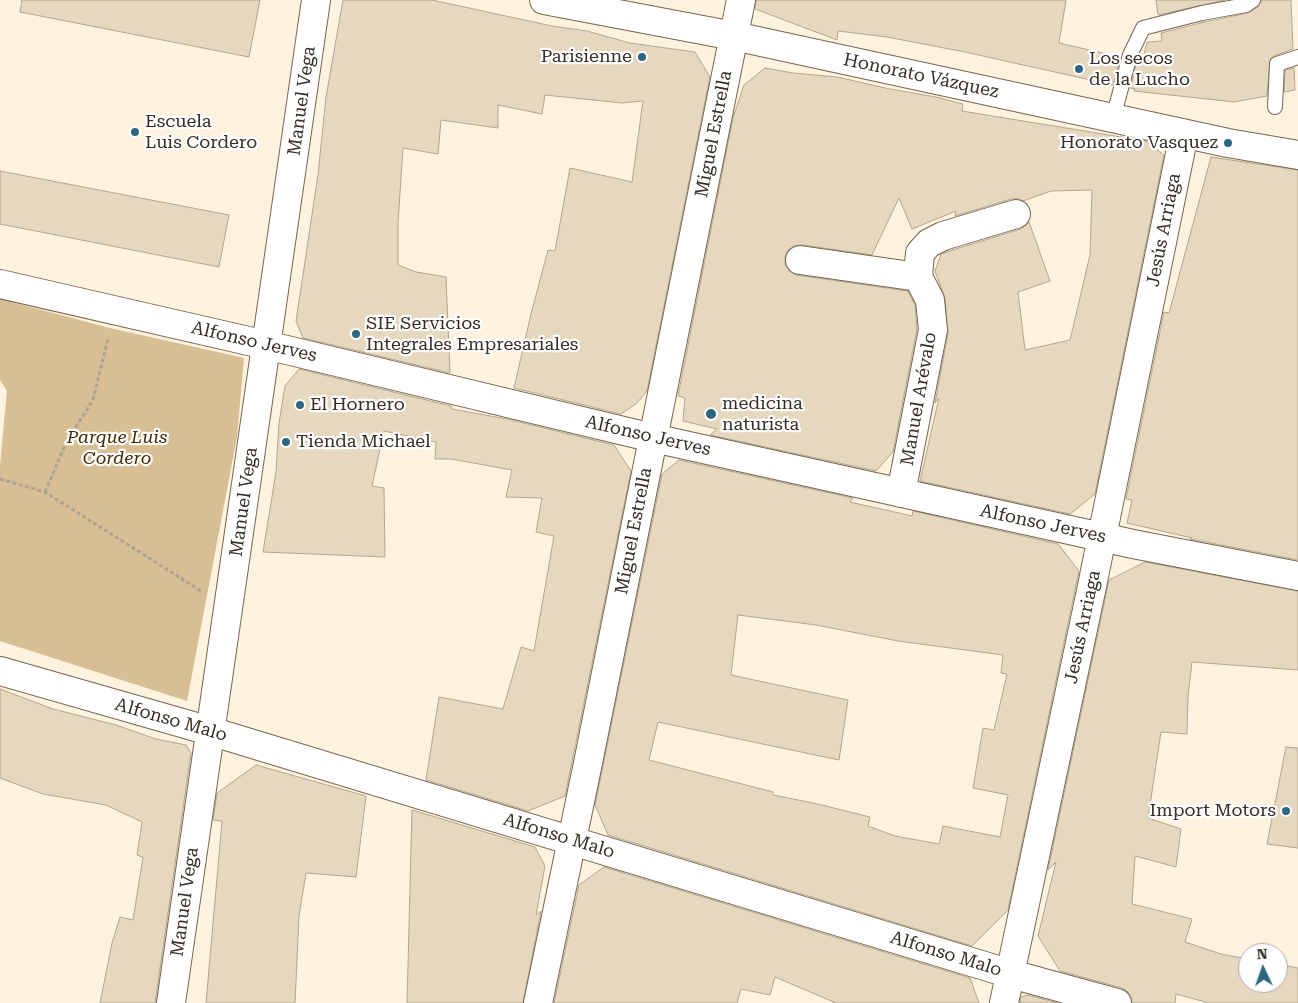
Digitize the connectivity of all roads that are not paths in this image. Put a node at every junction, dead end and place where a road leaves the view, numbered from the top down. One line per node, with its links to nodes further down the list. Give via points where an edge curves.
1 (316, 0): 15 (street, Manuel Vega)
2 (544, 0): 5 (street, Honorato Vázquez)
3 (741, 0): 5 (street, Miguel Estrella)
4 (1254, 0): 8 (lane, via 1246,6 1143,28 1130,55)
5 (734, 36): 8 (street, Honorato Vázquez); 16 (street, Miguel Estrella)
6 (1298, 57): 7 (lane, via 1277,64)
7 (1275, 107)
8 (1113, 118): 9 (street, Honorato Vázquez)
9 (1184, 134): 10 (street, Honorato Vázquez); 18 (street, Jesús Arriaga)
10 (1298, 155)
11 (1016, 214): 13 (street, via 929,243 920,253)
12 (800, 260): 13 (street)
13 (918, 277): 17 (street, Manuel Arévalo, via 930,300 933,330)
14 (0, 284): 15 (street, Alfonso Jerves)
15 (266, 345): 16 (street, Alfonso Jerves); 21 (street, Manuel Vega)
16 (653, 438): 17 (street, Alfonso Jerves); 22 (street, Miguel Estrella)
17 (901, 493): 18 (street, Alfonso Jerves)
18 (1102, 536): 19 (street, Alfonso Jerves); 23 (street, Jesús Arriaga)
19 (1298, 576)
20 (0, 671): 21 (street, Alfonso Malo)
21 (210, 731): 22 (street, Alfonso Malo); 24 (street, Manuel Vega)
22 (572, 840): 23 (street, Alfonso Malo); 25 (street, Miguel Estrella)
23 (1011, 974): 26 (street, Jesús Arriaga); 27 (street, Alfonso Malo)
24 (171, 1003)
25 (538, 1003)
26 (1004, 1003)
27 (1117, 1003)

